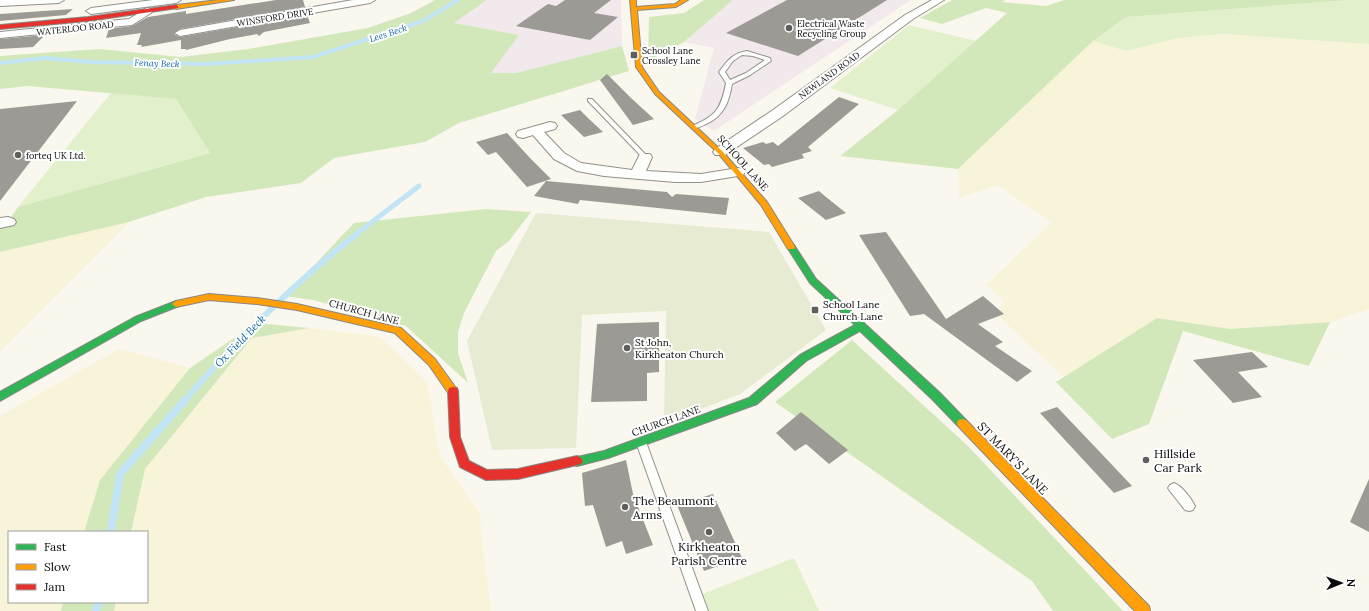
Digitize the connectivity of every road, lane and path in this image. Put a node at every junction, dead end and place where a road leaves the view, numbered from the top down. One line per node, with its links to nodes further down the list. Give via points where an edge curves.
1 (59, 0): 8 (street)
2 (90, 0): 11 (street, via 96,6)
3 (176, 0): 11 (street, WATERLOO ROAD)
4 (231, 0): 10 (street, WATERLOO ROAD)
5 (370, 0): 13 (street, WINSFORD DRIVE)
6 (684, 0): 9 (street, via 676,5)
7 (939, 0): 19 (street, NEWLAND ROAD, via 909,17)
8 (0, 3)
9 (634, 4): 18 (street, SCHOOL LANE, via 639,67 657,92)
10 (147, 12): 11 (street, WATERLOO ROAD); 14 (street, WATERLOO ROAD, via 132,22)
11 (90, 15): 12 (street, WATERLOO ROAD)
12 (0, 27)
13 (180, 33)
14 (0, 35)
15 (729, 83): 15 (lane, via 748,74 768,59 741,53 730,60 722,72); 18 (lane, via 726,99 716,118)
16 (590, 100): 20 (lane)
17 (550, 126): 22 (street, via 529,133 558,156 577,167)
18 (694, 127): 19 (street, SCHOOL LANE)
19 (720, 152): 21 (street, SCHOOL LANE)
20 (644, 156): 22 (street)
21 (738, 172): 22 (street, via 701,178); 23 (street, SCHOOL LANE, via 764,204 813,281)
22 (637, 174)
23 (861, 326): 25 (street, CHURCH LANE, via 803,358 753,401); 29 (street, ST MARY'S LANE, via 936,396)
24 (0, 398): 25 (street, CHURCH LANE, via 138,319 179,303 209,297 297,307 398,330 432,362 453,391 455,437 464,464 486,475 518,474 604,456)
25 (641, 442): 28 (lane)
26 (1174, 488): 27 (lane)
27 (1189, 506)
28 (702, 611)
29 (1144, 611)

